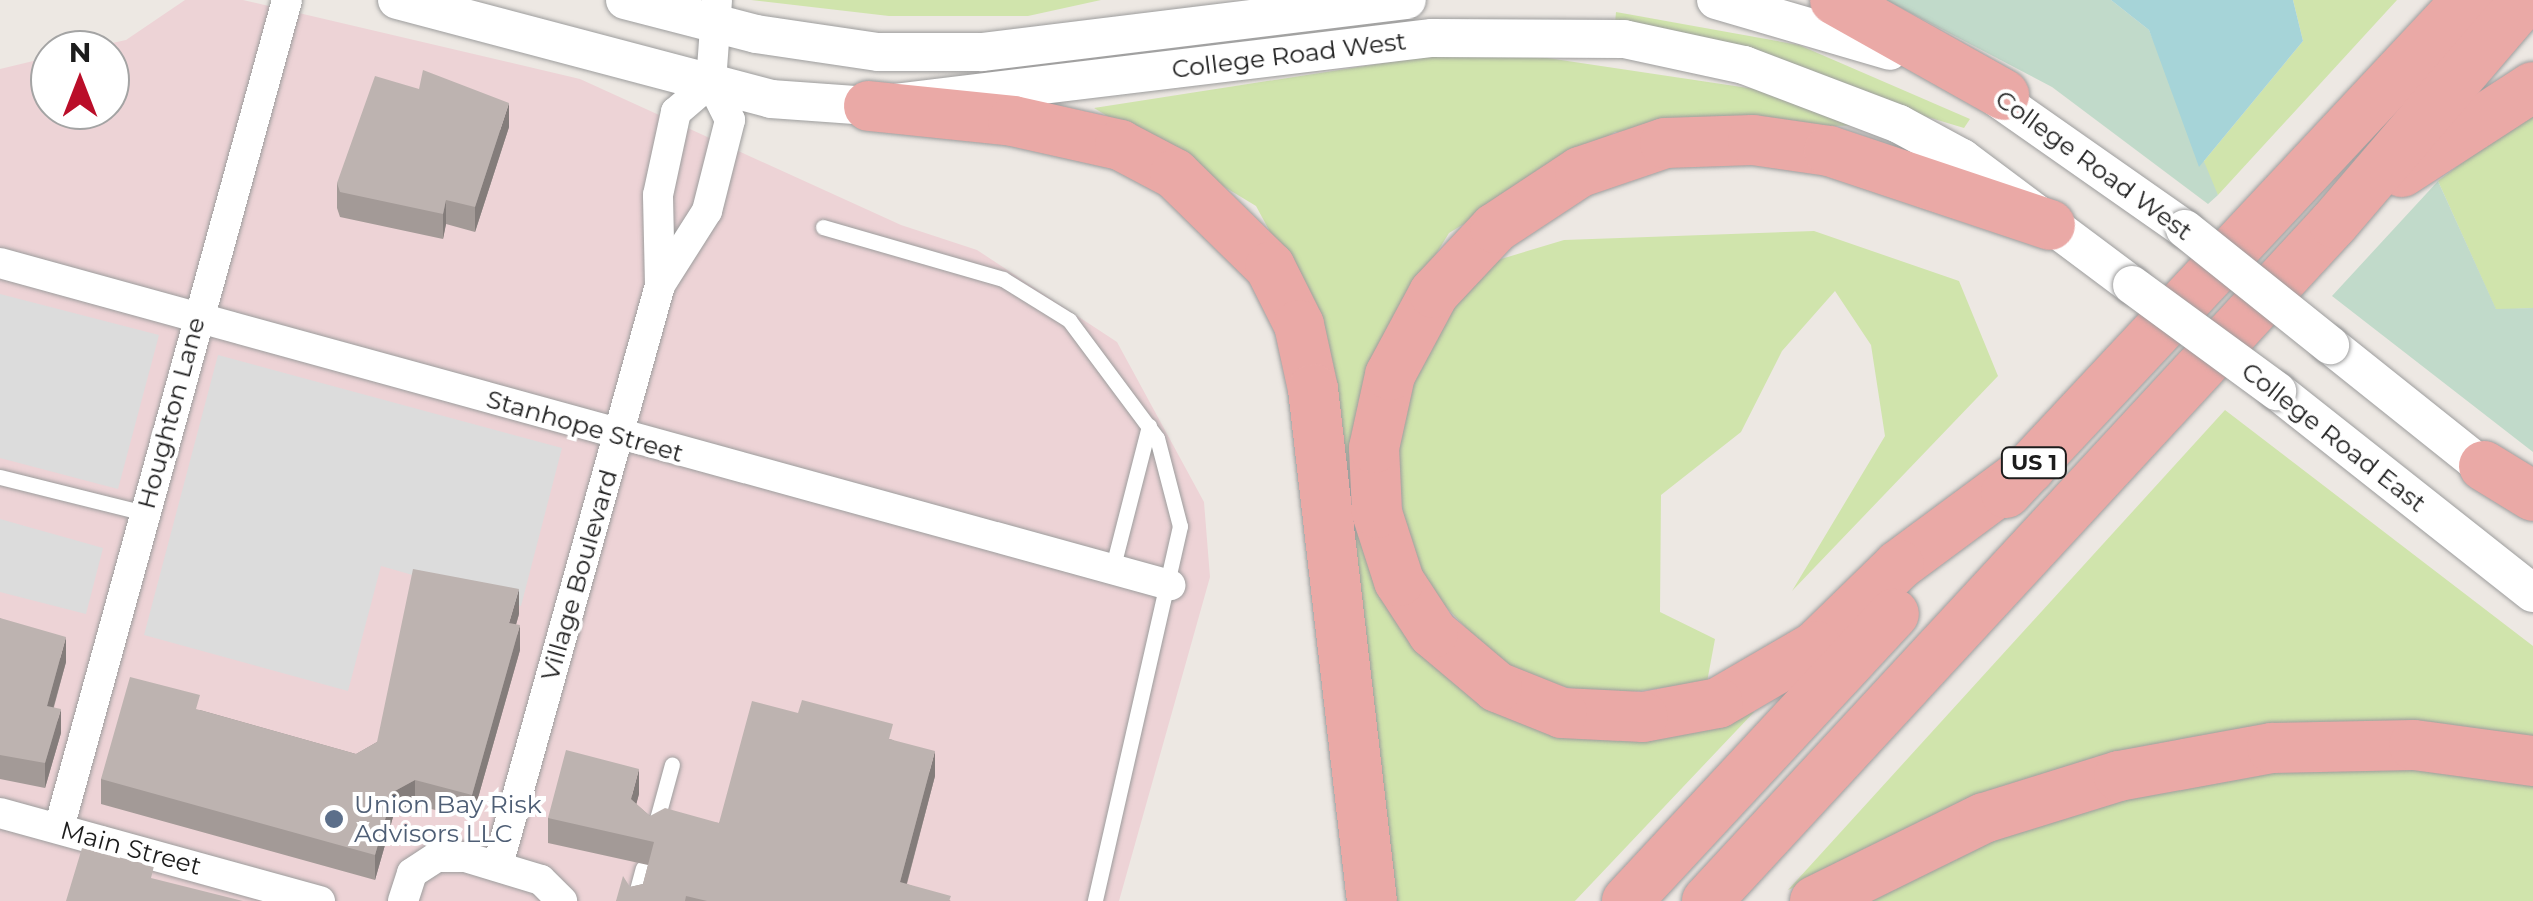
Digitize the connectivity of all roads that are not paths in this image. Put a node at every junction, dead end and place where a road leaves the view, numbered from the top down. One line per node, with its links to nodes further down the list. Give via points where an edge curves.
1 (287, 0): 20 (street, Houghton Lane)
2 (397, 0): 10 (street, College Road West)
3 (626, 0): 9 (street, College Road West)
4 (1407, 0): 9 (street, College Road West, via 982,52 878,52)
5 (1716, 0): 12 (street, College Road West, via 1846,34)
6 (1835, 0): 12 (highway)
7 (2524, 0): 14 (highway, US 1)
8 (2455, 8): 24 (highway, US 1)
9 (715, 12): 10 (street, Village Boulevard)
10 (711, 82): 13 (street, College Road West, via 771,99); 18 (street, Village Boulevard, via 676,112 658,195); 18 (street, Village Boulevard, via 730,120 723,152 700,225)
11 (2533, 87): 14 (highway, via 2448,136)
12 (2004, 95): 23 (street, College Road West, bridge)
13 (869, 106): 15 (street, College Road West, via 1432,38 1624,39 1744,65 1882,117 1962,158); 44 (highway, via 1013,121 1120,145 1188,184 1270,266 1299,325 1313,389)
14 (2334, 223): 46 (highway, US 1)
15 (2050, 225): 19 (street, College Road West); 24 (highway, via 1828,151 1753,140 1665,144 1580,172 1495,228 1434,293 1390,375 1374,448 1382,530 1398,581 1432,633 1497,687 1562,713 1643,717 1718,703 1816,646 1899,565)
16 (823, 227): 21 (lane, via 1003,279 1069,320)
17 (0, 263): 20 (street, Stanhope Street)
18 (660, 285): 22 (street, Village Boulevard)
19 (2132, 285): 31 (street, College Road East, bridge)
20 (197, 318): 22 (street, Stanhope Street); 28 (street, Houghton Lane)
21 (1149, 426): 29 (lane); 30 (lane, via 1180,526)
22 (618, 436): 29 (street, Stanhope Street); 37 (street, Village Boulevard)
23 (2484, 466): 26 (highway); 27 (street)
24 (2030, 468): 45 (highway, US 1)
25 (0, 477): 28 (lane)
26 (2533, 496)
27 (2533, 509)
28 (144, 513): 35 (street, Houghton Lane)
29 (1112, 570): 30 (street, Stanhope Street)
30 (1170, 585): 43 (lane)
31 (2533, 593)
32 (2533, 761): 47 (highway, via 2414,745 2272,748 2118,776 1984,818)
33 (672, 764): 36 (lane)
34 (0, 814): 35 (street, Main Street)
35 (60, 828): 41 (street, Main Street)
36 (654, 830)
37 (498, 865): 40 (street); 42 (street, via 437,857 412,873)
38 (643, 868): 39 (lane)
39 (635, 897)
40 (566, 899)
41 (320, 901)
42 (402, 901)
43 (1095, 901)
44 (1372, 901)
45 (1627, 901)
46 (1707, 901)
47 (1816, 901)

